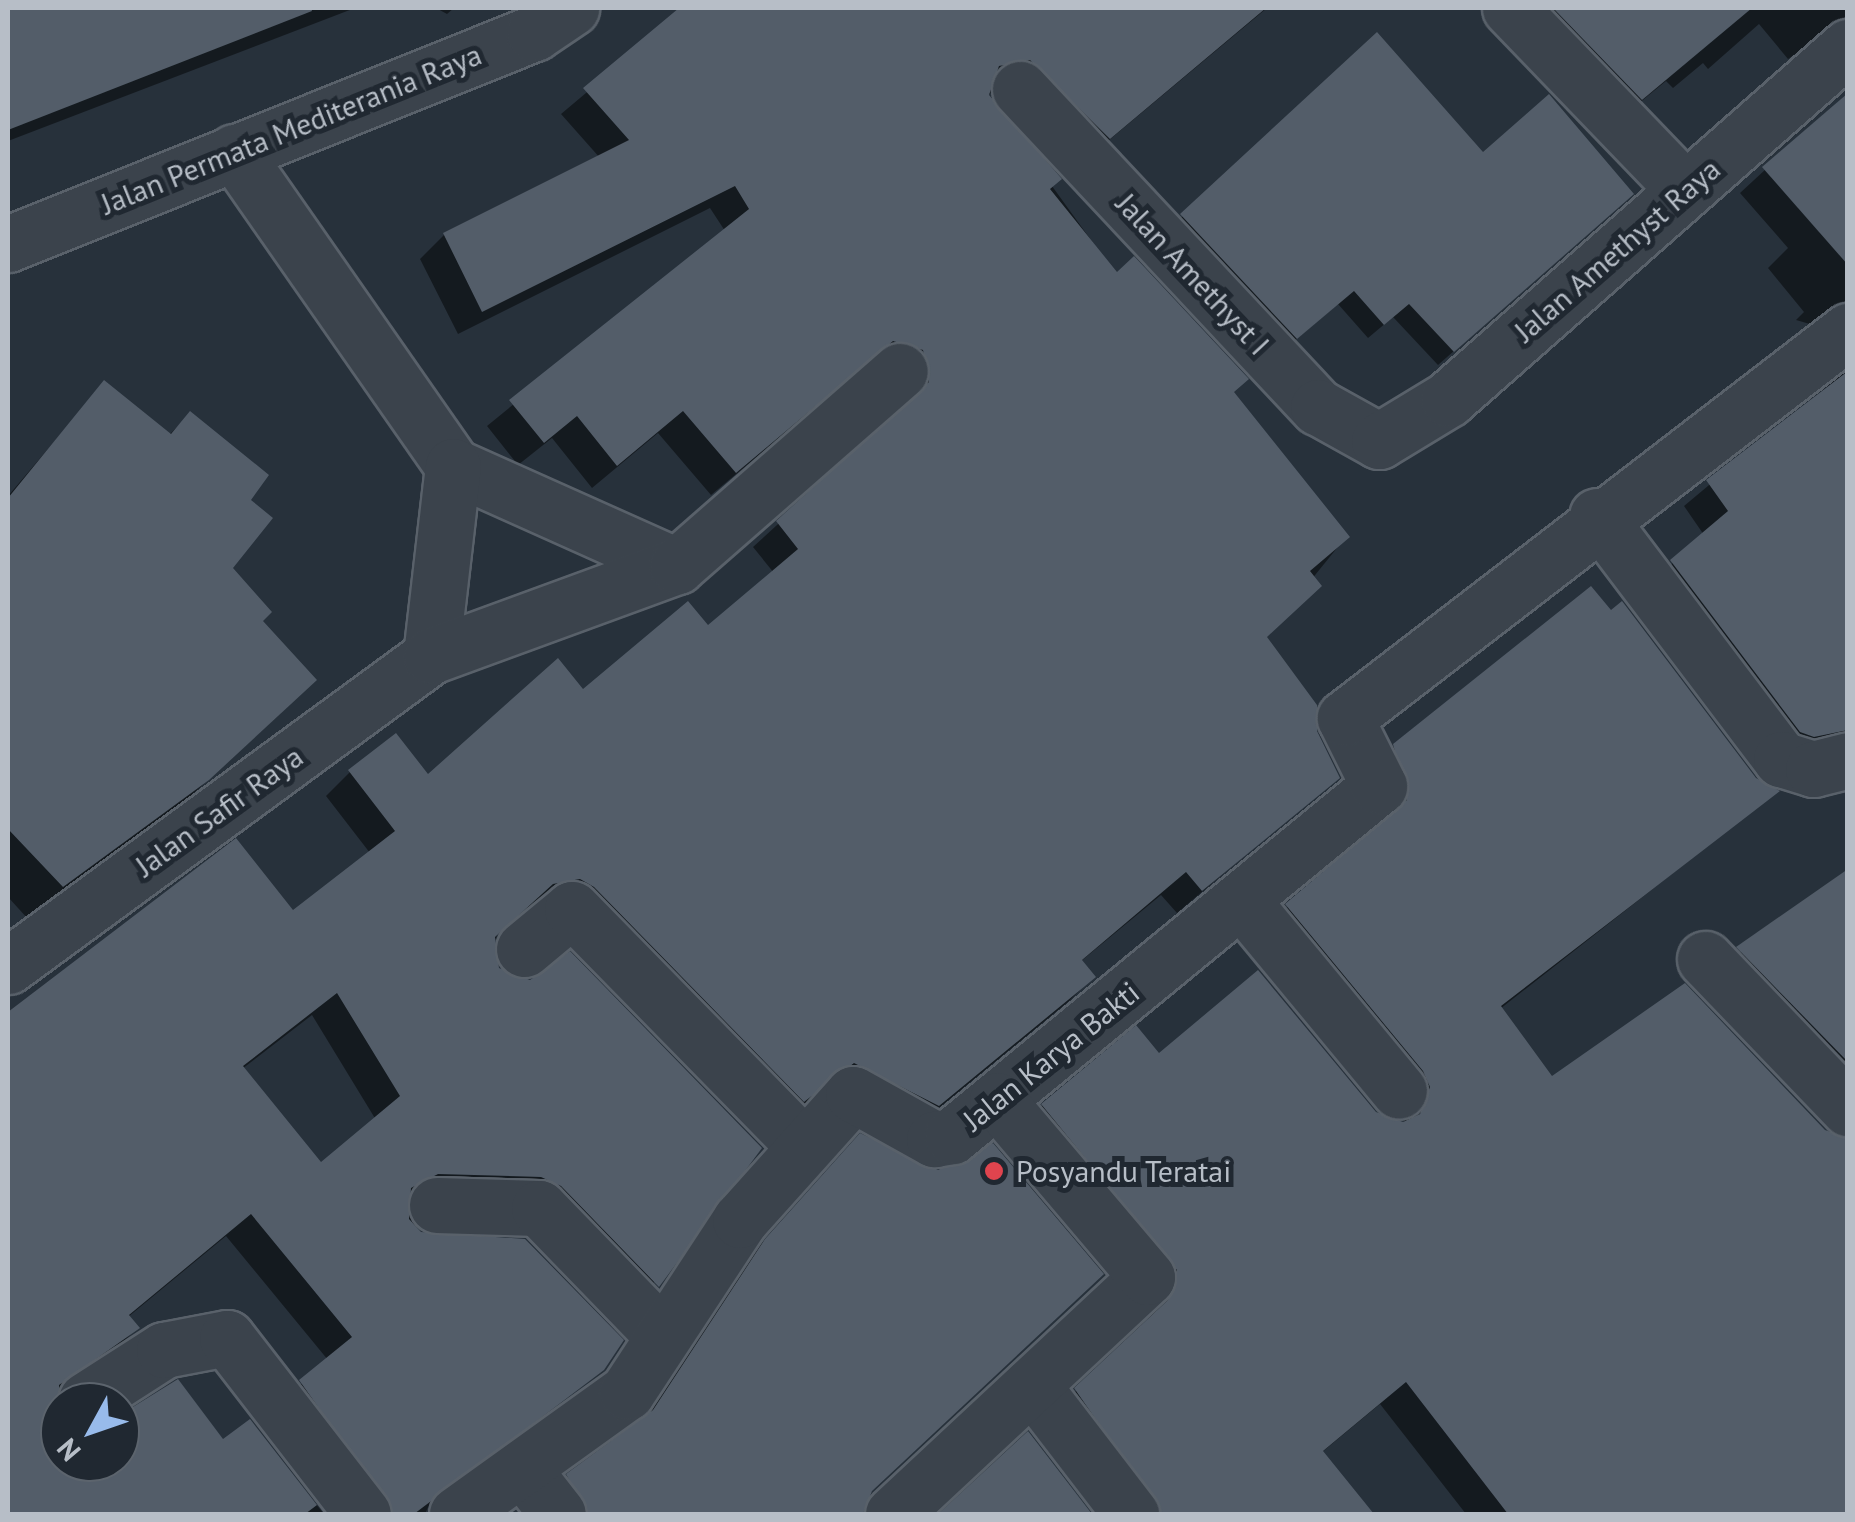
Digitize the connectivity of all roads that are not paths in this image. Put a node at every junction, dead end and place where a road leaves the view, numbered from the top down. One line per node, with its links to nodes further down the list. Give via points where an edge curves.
1 (571, 8): 5 (street, Jalan Permata Mediterania Raya, via 534,33)
2 (1510, 8): 6 (street)
3 (1848, 47): 6 (street, Jalan Amethyst Raya)
4 (1020, 89): 10 (street, Jalan Amethyst I, via 1318,407)
5 (234, 152): 7 (street, Jalan Permata Mediterania Raya); 11 (street)
6 (1685, 190): 10 (street, Jalan Amethyst Raya, via 1448,400)
7 (8, 244)
8 (1848, 331): 12 (street)
9 (900, 372): 13 (street, Jalan Safir Raya)
10 (1379, 441)
11 (453, 466): 13 (street); 14 (street)
12 (1597, 516): 15 (street, via 1781,759 1813,769); 16 (street, Jalan Karya Bakti, via 1346,718 1381,783)
13 (677, 566): 14 (street, Jalan Safir Raya)
14 (431, 656): 19 (street, Jalan Safir Raya)
15 (1848, 760)
16 (1242, 901): 20 (street); 21 (street, Jalan Karya Bakti)
17 (524, 949): 23 (street, via 572,909)
18 (1705, 959): 22 (street)
19 (8, 966)
20 (1400, 1091)
21 (997, 1100): 23 (street, Jalan Karya Bakti, via 934,1139 860,1091); 27 (street, via 1147,1277)
22 (1848, 1108)
23 (801, 1143): 25 (street, Jalan Karya Bakti)
24 (437, 1205): 25 (street, via 539,1208)
25 (662, 1335): 28 (street, Jalan Karya Bakti, via 627,1392)
26 (114, 1382): 30 (street, via 164,1350 227,1338)
27 (1032, 1385): 29 (street); 33 (street)
28 (522, 1468): 31 (street, Jalan Karya Bakti); 32 (street)
29 (914, 1508)
30 (363, 1514)
31 (457, 1514)
32 (558, 1514)
33 (1130, 1514)

